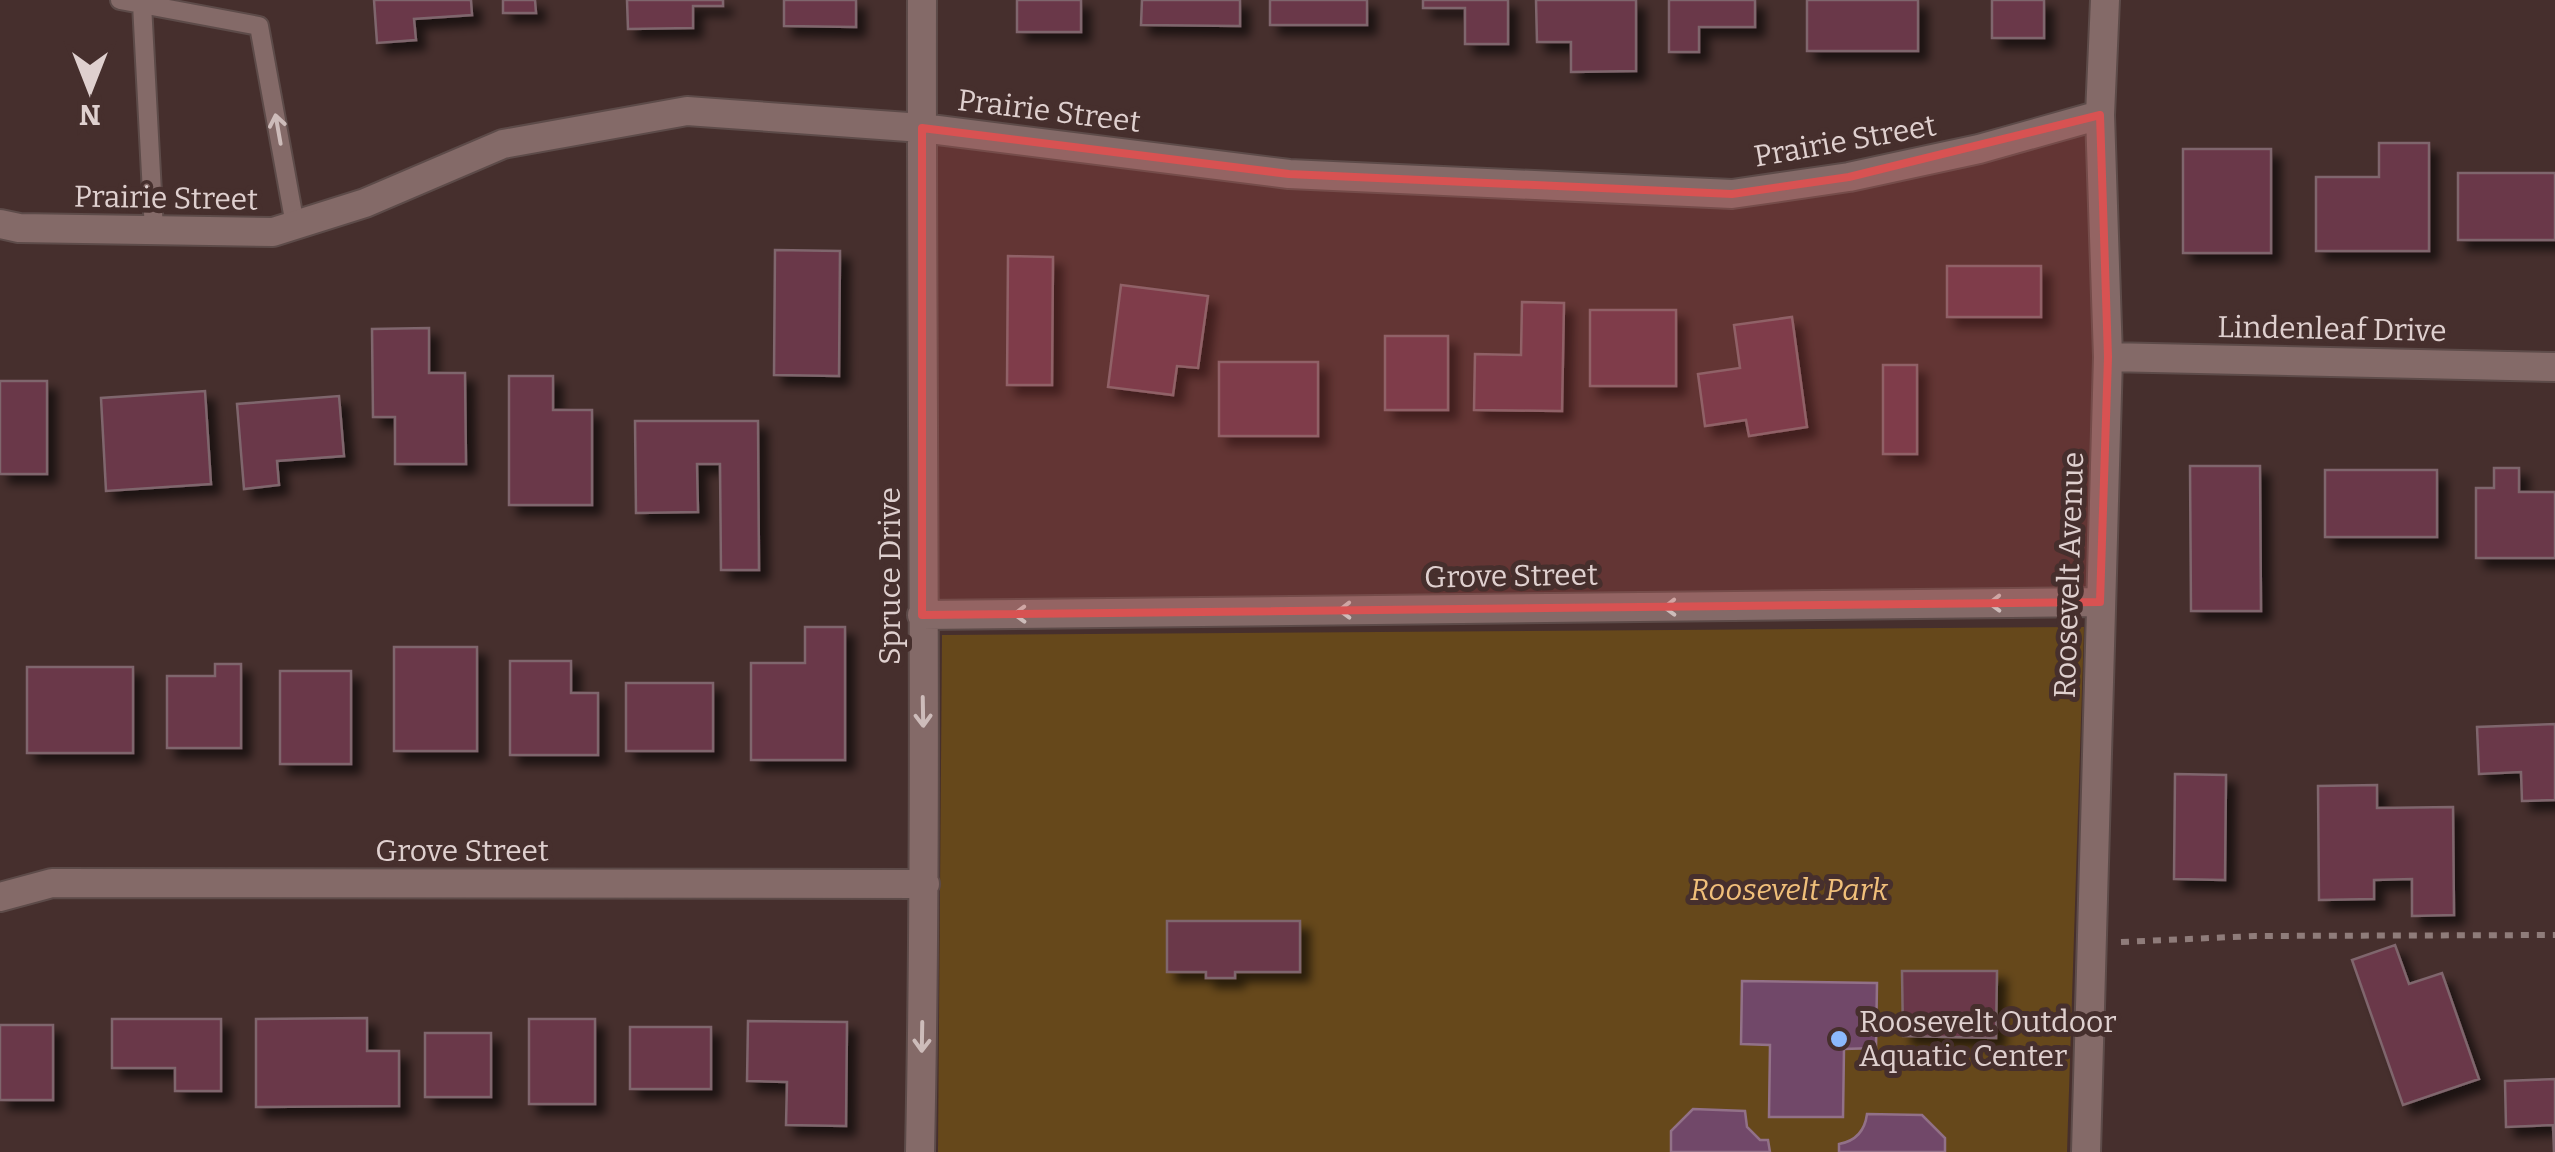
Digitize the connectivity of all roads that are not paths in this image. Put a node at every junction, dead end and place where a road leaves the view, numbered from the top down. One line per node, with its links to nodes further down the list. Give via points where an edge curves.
1 (120, 0): 4 (lane)
2 (922, 0): 6 (street, Spruce Drive)
3 (2105, 0): 5 (street, Roosevelt Avenue)
4 (142, 4): 8 (lane, one-way to 4, via 259,26); 9 (lane)
5 (2100, 115): 6 (street, Prairie Street, via 1849,178 1732,194 1289,174); 10 (street, Roosevelt Avenue)
6 (922, 128): 8 (street, Prairie Street, via 687,111 503,144 366,203); 13 (street, Spruce Drive)
7 (0, 224): 9 (street, Prairie Street)
8 (295, 225): 9 (street, Prairie Street, via 274,232)
9 (154, 231)
10 (2108, 356): 11 (street, Lindenleaf Drive); 12 (street, Roosevelt Avenue)
11 (2555, 367)
12 (2100, 602): 13 (street, Grove Street, one-way to 13); 17 (street, Roosevelt Avenue)
13 (922, 615): 14 (street, Spruce Drive, one-way to 14)
14 (926, 884): 15 (street, Grove Street, via 52,884); 16 (street, Spruce Drive, one-way to 16)
15 (0, 897)
16 (920, 1152)
17 (2086, 1152)

